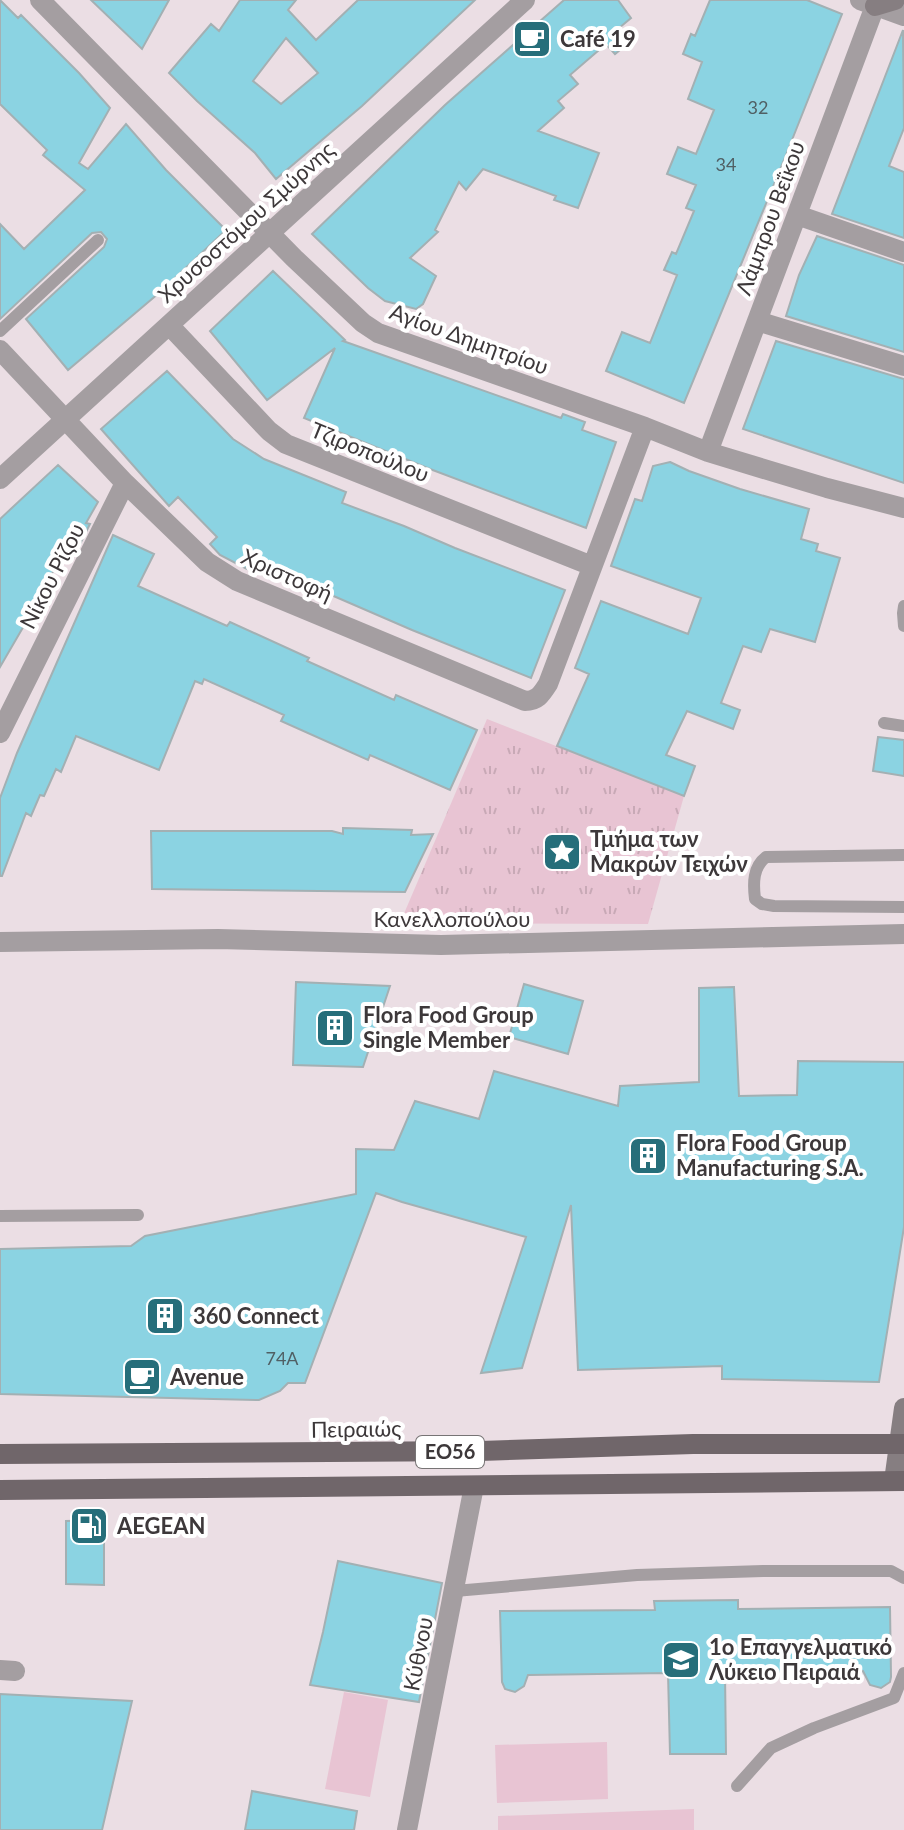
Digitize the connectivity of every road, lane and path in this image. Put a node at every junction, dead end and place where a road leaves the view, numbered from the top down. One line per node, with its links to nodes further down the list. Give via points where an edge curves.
1 (40, 0): 6 (street, Αγίου Δημητρίου)
2 (525, 0): 6 (street, Χρυσοστόμου Σμύρνης)
3 (876, 1): 4 (street); 5 (street, Λάμπρου Βεΐκου)
4 (904, 16)
5 (797, 215): 8 (street); 9 (street, Λάμπρου Βεΐκου)
6 (270, 232): 10 (street, Χρυσοστόμου Σμύρνης); 15 (street, Αγίου Δημητρίου, via 378,333)
7 (98, 240): 11 (lane)
8 (904, 252)
9 (757, 321): 13 (street); 16 (street, Λάμπρου Βεΐκου)
10 (169, 325): 14 (street, Χρυσοστόμου Σμύρνης); 20 (street, Τζιροπούλου, via 286,444)
11 (0, 331)
12 (0, 350): 14 (street, Χριστοφή)
13 (904, 366)
14 (66, 419): 17 (street, Χρυσοστόμου Σμύρνης); 18 (street, Χριστοφή)
15 (645, 427): 16 (street, Αγίου Δημητρίου); 20 (street)
16 (708, 452): 19 (street, Αγίου Δημητρίου)
17 (0, 479)
18 (125, 483): 20 (street, Χριστοφή, via 207,562 237,581 525,701 534,701 548,684); 25 (street, Νίκου Ρίζου)
19 (904, 508)
20 (592, 566)
21 (904, 606): 22 (lane)
22 (904, 626)
23 (884, 723): 24 (lane)
24 (904, 726)
25 (0, 733)
26 (904, 855): 27 (lane, via 766,857 755,868 755,899 762,904)
27 (823, 907): 28 (lane); 30 (lane)
28 (904, 907)
29 (904, 934): 30 (street, Κανελλοπούλου)
30 (819, 936): 31 (street, Κανελλοπούλου, via 441,945 218,939)
31 (0, 942)
32 (138, 1215): 33 (lane)
33 (0, 1216)
34 (904, 1408): 35 (main road)
35 (902, 1444): 36 (main road, Πειραιώς / ΕΟ56); 37 (main road)
36 (0, 1454)
37 (899, 1481): 38 (main road, ΕΟ56)
38 (474, 1486): 39 (main road, ΕΟ56); 41 (street, Κύθνου)
39 (0, 1490)
40 (904, 1578): 41 (lane, via 891,1571 637,1575)
41 (455, 1591): 44 (street, Κύθνου)
42 (904, 1673): 43 (lane, via 894,1698 771,1748)
43 (737, 1786)
44 (407, 1830)

